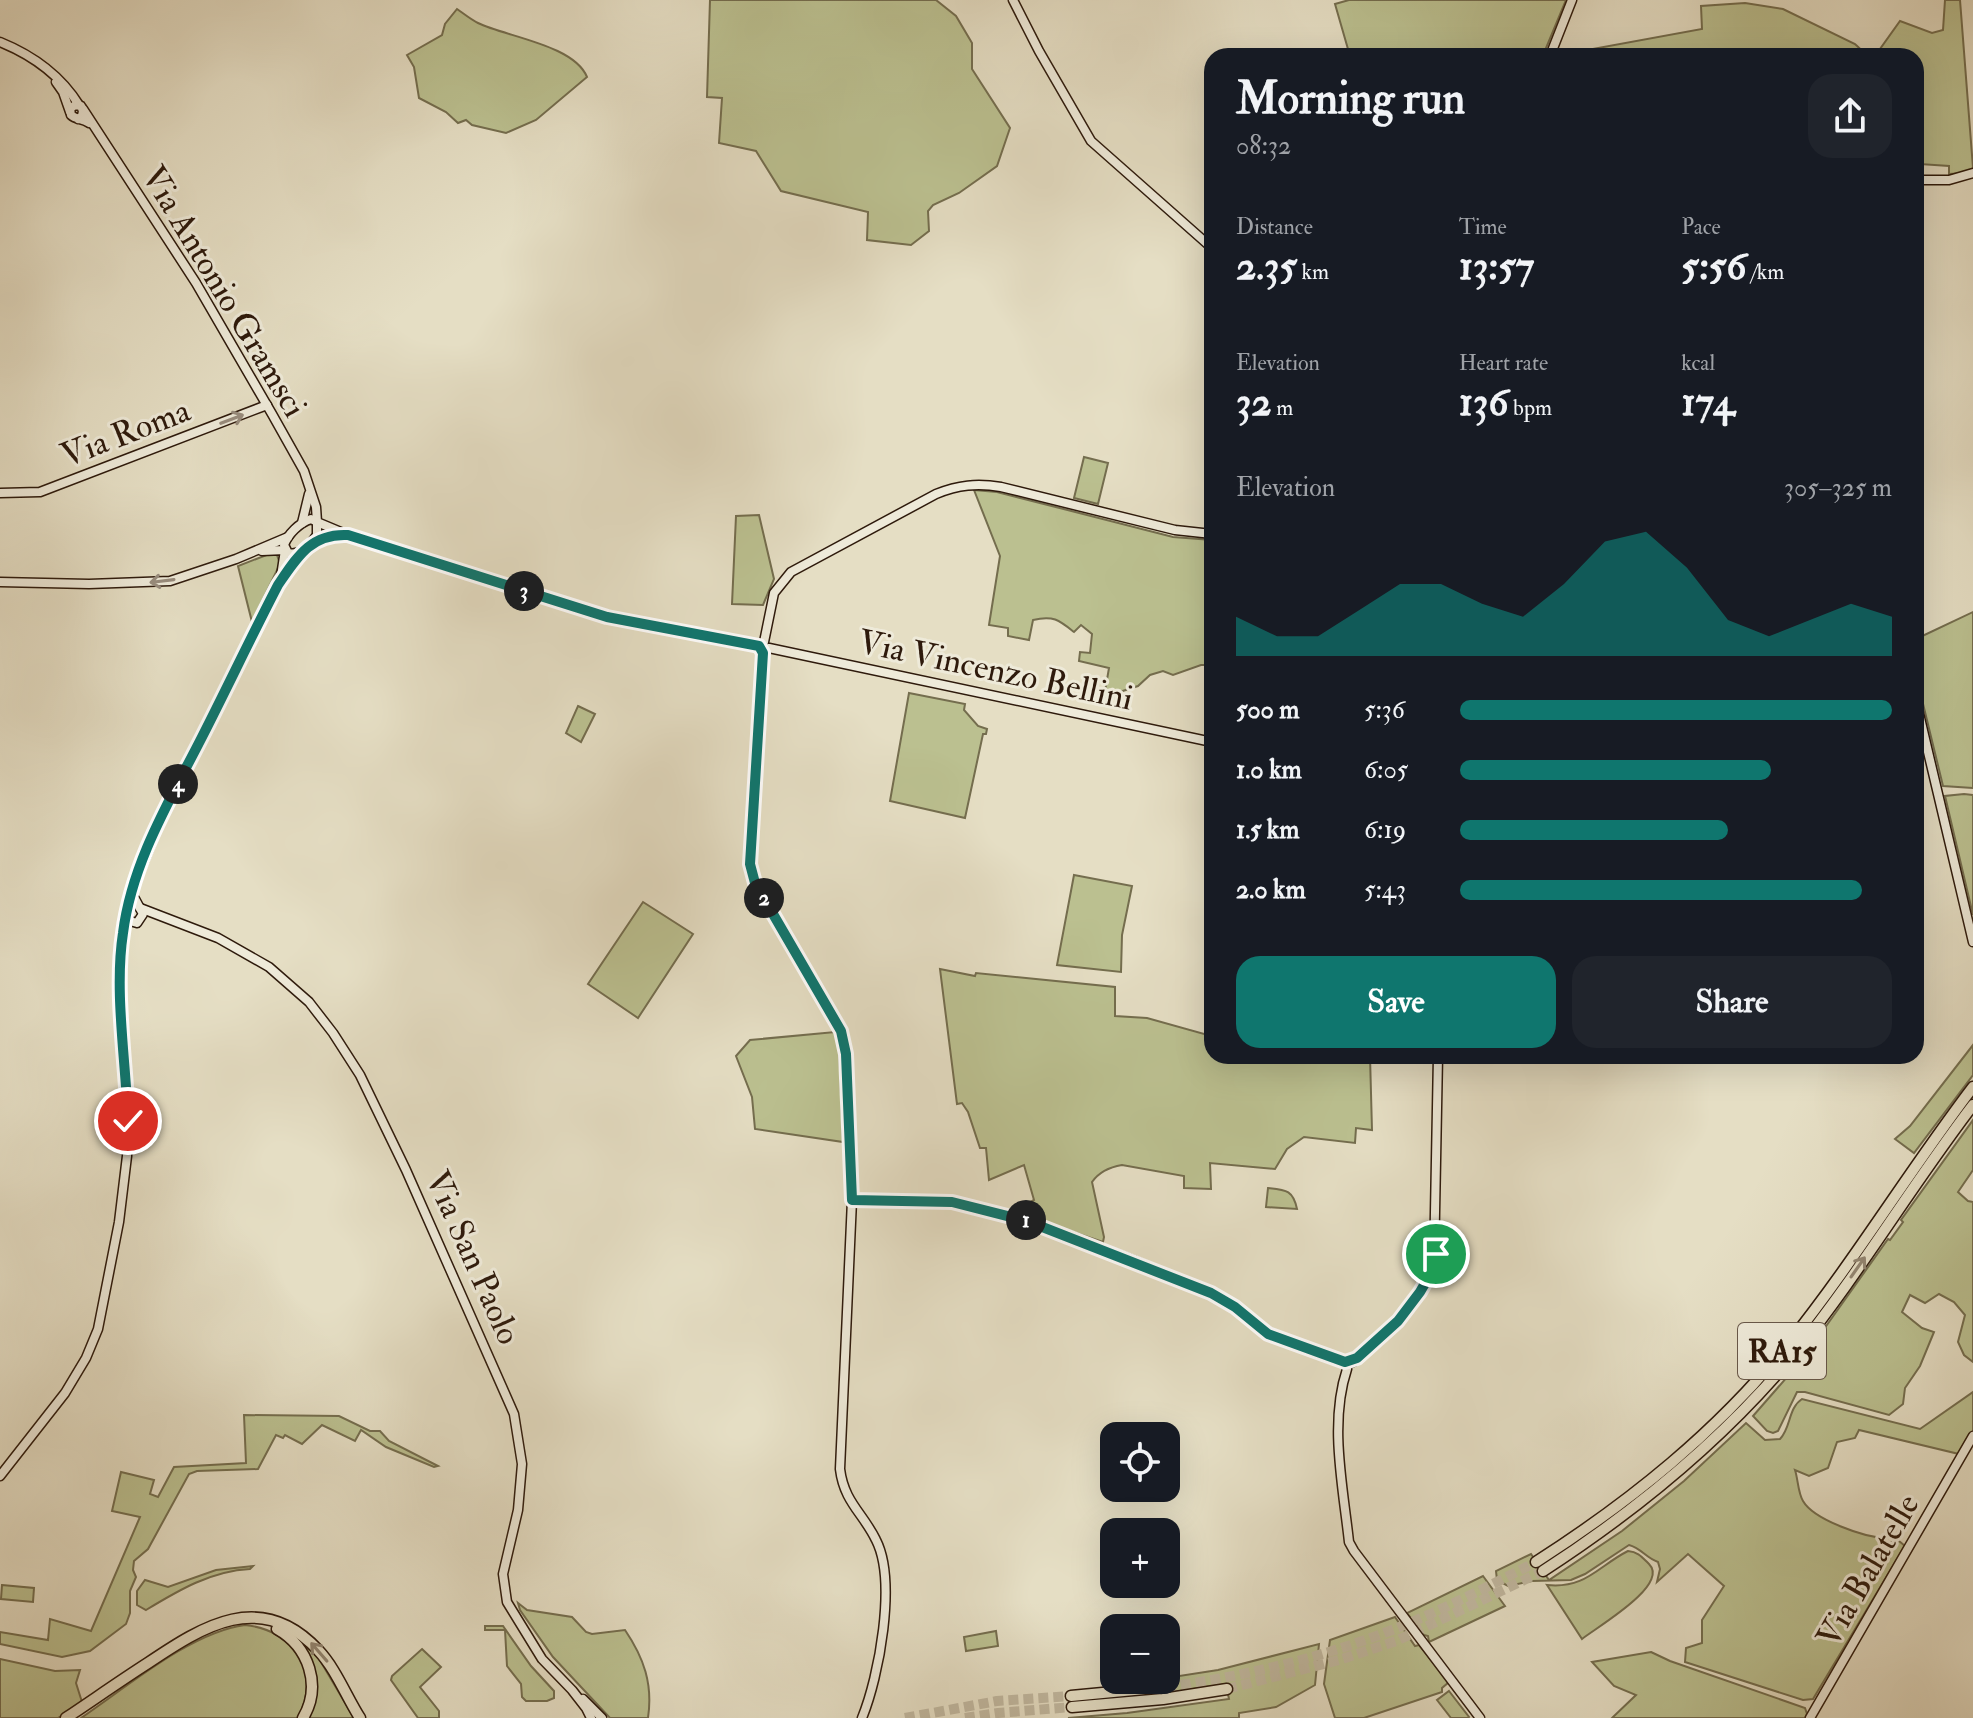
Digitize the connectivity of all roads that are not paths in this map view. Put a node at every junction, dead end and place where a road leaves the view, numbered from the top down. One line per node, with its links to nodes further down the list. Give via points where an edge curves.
1 (1013, 0): 12 (main road, via 1091,141)
2 (1572, 0): 4 (main road)
3 (0, 42): 5 (main road)
4 (1553, 48)
5 (46, 69): 6 (main road, Via Antonio Gramsci); 7 (main road)
6 (81, 107): 7 (main road, via 73,106); 8 (main road); 9 (main road, Via Antonio Gramsci)
7 (70, 112): 8 (main road)
8 (78, 119): 9 (main road)
9 (90, 124): 13 (main road, Via Antonio Gramsci, via 196,283)
10 (1973, 173): 11 (main road)
11 (1924, 180)
12 (1204, 241)
13 (267, 405): 14 (main road, Via Antonio Gramsci); 15 (main road, Via Roma, one-way to 13, via 35,494)
14 (309, 489): 16 (main road, Via Antonio Gramsci); 17 (main road)
15 (0, 493)
16 (319, 520): 17 (main road); 19 (main road, Via Vincenzo Bellini); 21 (main road)
17 (301, 523): 20 (main road)
18 (1204, 533): 27 (main road, via 1001,487 959,486 786,577 771,600)
19 (348, 535): 21 (main road); 27 (main road, Via Vincenzo Bellini, via 607,617)
20 (288, 537): 22 (main road); 24 (main road)
21 (311, 543): 23 (main road)
22 (285, 550): 23 (main road); 24 (main road); 26 (main road)
23 (303, 550): 26 (main road)
24 (256, 551): 25 (main road, one-way to 25, via 170,581)
25 (0, 582)
26 (278, 585): 30 (main road, via 159,820 137,873)
27 (764, 648): 29 (main road, Via Vincenzo Bellini); 39 (main road, via 750,864 755,883 841,1031)
28 (1924, 735): 34 (main road)
29 (1204, 740)
30 (135, 903): 31 (main road); 32 (main road, via 143,914); 33 (main road)
31 (127, 914): 32 (main road, via 130,921); 35 (main road)
32 (139, 922): 33 (main road); 35 (main road, via 127,936)
33 (173, 922): 44 (main road, Via San Paolo, via 238,948 280,976 321,1017 360,1075 511,1403 522,1471 504,1591 537,1650)
34 (1973, 942)
35 (122, 954): 42 (main road, via 128,1140 101,1318 77,1375)
36 (1438, 1064): 40 (main road, via 1434,1264 1404,1314)
37 (1973, 1087): 38 (highway, RA15, one-way to 38, via 1823,1298 1742,1396 1628,1500 1540,1567 1634,1509 1749,1405 1832,1304)
38 (1973, 1105)
39 (852, 1200): 40 (main road, via 952,1202 1044,1226 1211,1293 1268,1334); 52 (main road, via 840,1469 846,1494 877,1542 886,1574 876,1675)
40 (1348, 1364): 53 (main road, via 1338,1437 1349,1542)
41 (1971, 1442): 54 (main road, Via Balatelle)
42 (0, 1476)
43 (1227, 1689): 45 (highway, via 1163,1699 1071,1702)
44 (572, 1690): 50 (main road); 51 (main road)
45 (1122, 1694)
46 (66, 1718): 49 (highway, one-way to 46, via 311,1643 283,1625 244,1617 192,1634)
47 (76, 1718): 48 (highway, via 193,1639 245,1622 280,1630 304,1656 312,1686)
48 (303, 1718)
49 (360, 1718)
50 (591, 1718)
51 (602, 1718)
52 (862, 1718)
53 (1480, 1718)
54 (1810, 1718)

